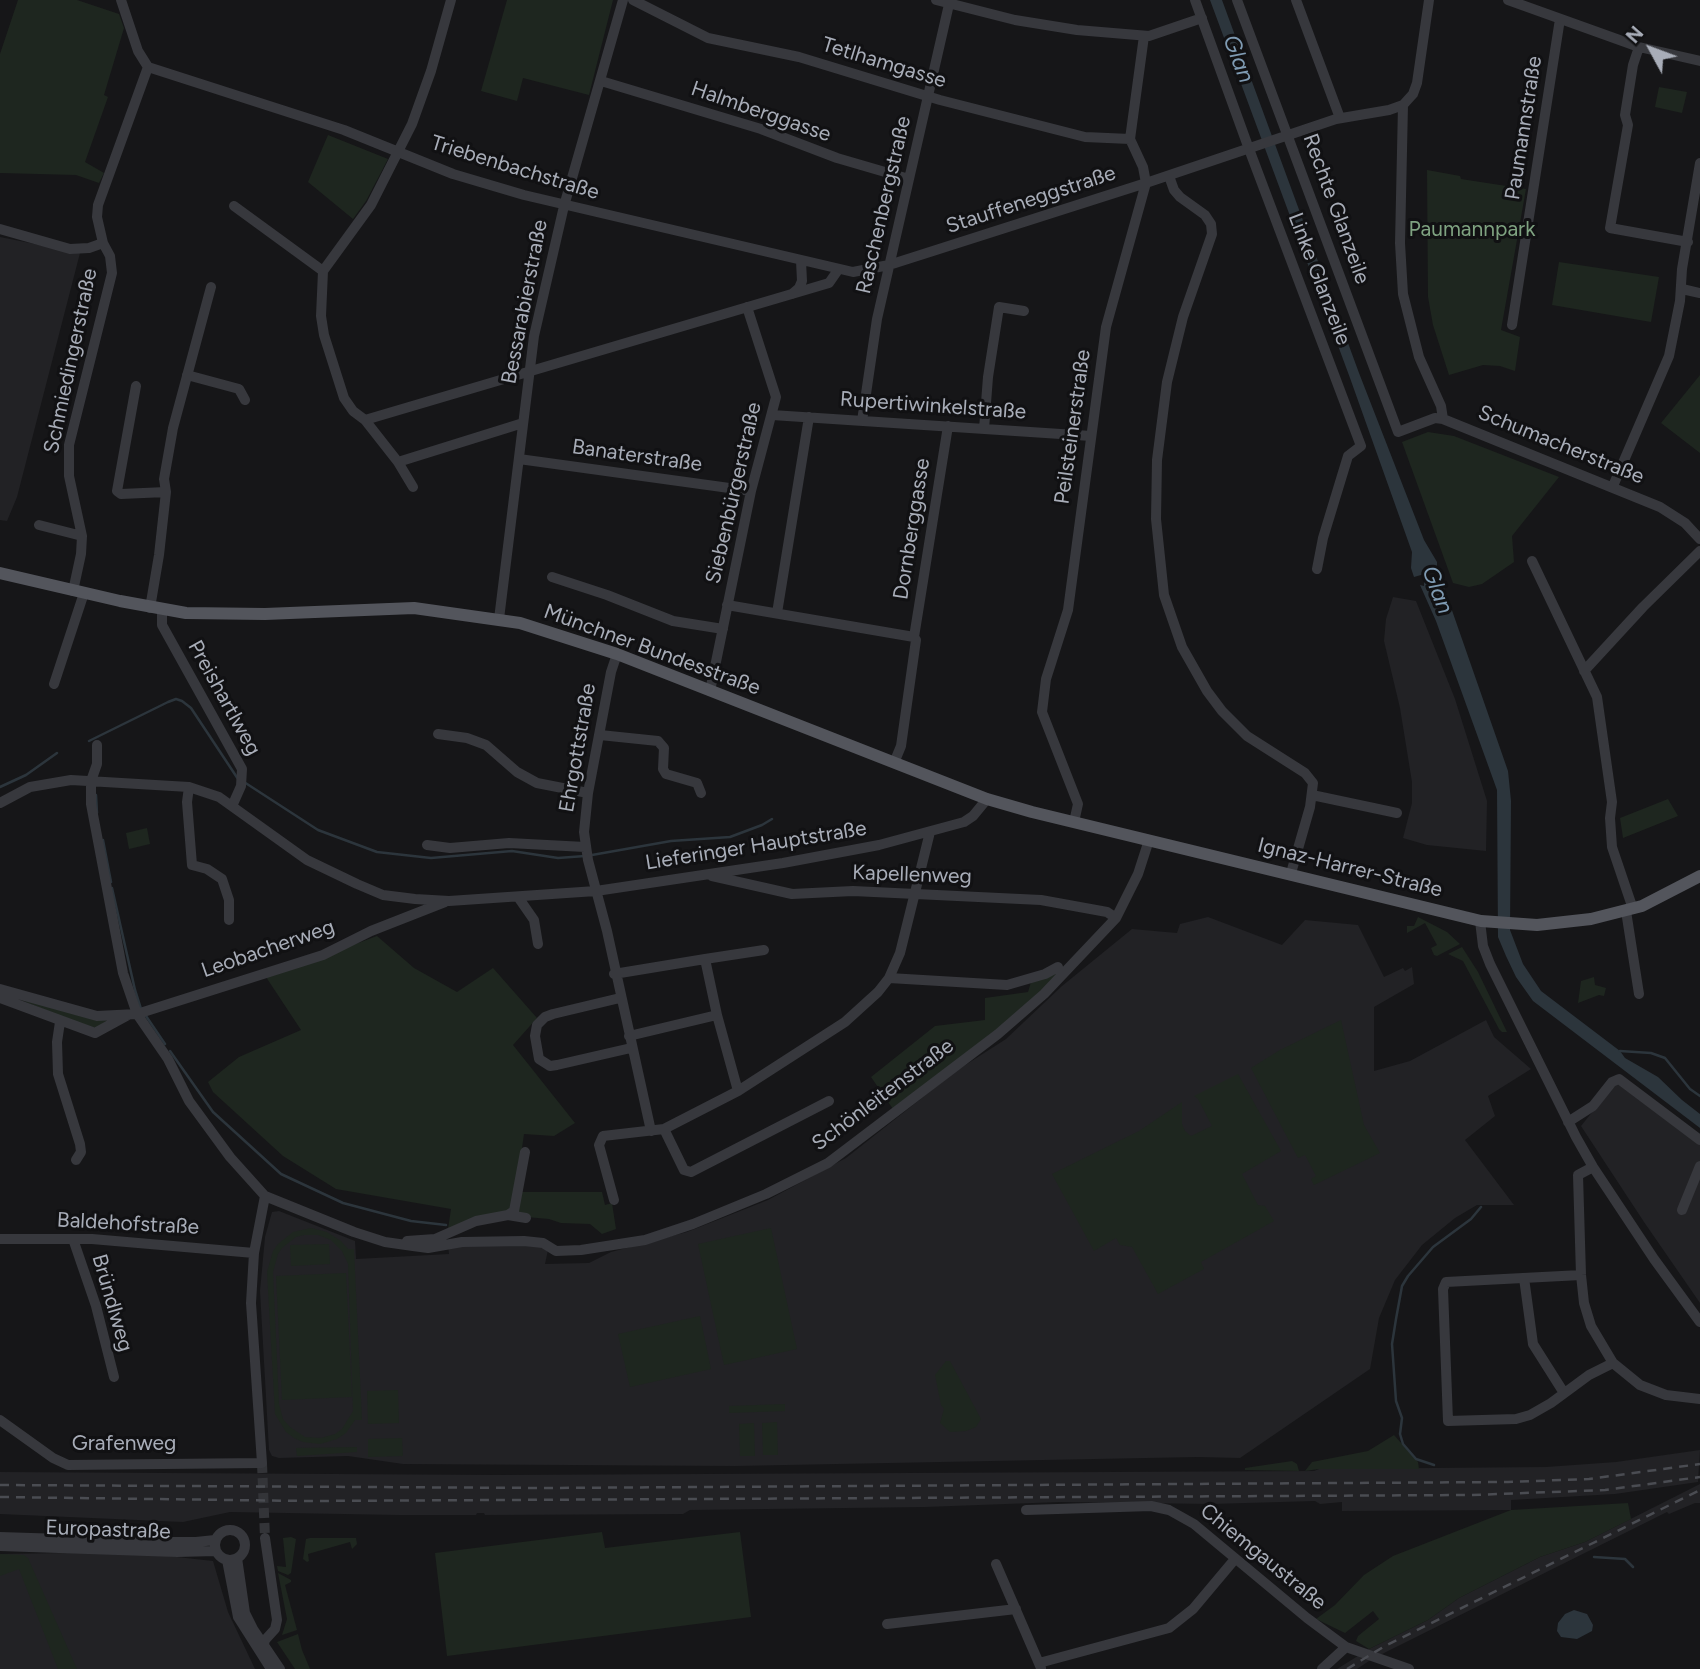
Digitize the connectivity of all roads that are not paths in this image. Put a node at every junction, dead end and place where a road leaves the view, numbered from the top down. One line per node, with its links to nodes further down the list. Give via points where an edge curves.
1 (121, 0): 17 (street)
2 (451, 0): 25 (street, via 432,71)
3 (623, 0): 18 (street, Bessarabierstraße)
4 (634, 0): 19 (street, Tetlhamgasse, via 708,38 799,57)
5 (936, 0): 11 (street)
6 (1195, 0): 12 (street, Linke Glanzeile)
7 (1237, 0): 22 (street, Rechte Glanzeile)
8 (1296, 0): 21 (street)
9 (1429, 0): 20 (street, via 1417,83)
10 (1508, 0): 13 (street)
11 (950, 2): 14 (street, via 1015,20); 19 (street, Raschenbergstraße)
12 (1202, 18): 14 (street); 24 (street, Linke Glanzeile)
13 (1560, 19): 15 (street); 45 (street, Paumannstraße)
14 (1144, 36): 23 (street)
15 (1639, 47): 16 (street); 33 (street, via 1610,228)
16 (1700, 61)
17 (148, 67): 25 (street, Triebenbachstraße); 34 (street, Schmiedingerstraße, via 98,205)
18 (601, 81): 28 (street, Halmberggasse); 31 (street, Bessarabierstraße)
19 (929, 97): 23 (street, Tetlhamgasse, via 1085,137); 28 (street, Raschenbergstraße)
20 (1403, 105): 21 (street, Stauffeneggstraße); 52 (street, via 1403,294 1419,357)
21 (1340, 118): 22 (street, Stauffeneggstraße)
22 (1287, 134): 24 (street, Stauffeneggstraße); 58 (street, Rechte Glanzeile)
23 (1130, 139): 29 (street)
24 (1252, 147): 27 (street, Stauffeneggstraße); 71 (street, Linke Glanzeile, via 1361,446 1348,456)
25 (398, 151): 31 (street, Triebenbachstraße, via 453,174); 38 (street, via 372,205)
26 (1700, 163): 33 (street)
27 (1169, 176): 29 (street, Stauffeneggstraße); 93 (street, via 1180,197 1211,223 1212,234 1183,317 1167,382 1157,460 1156,519 1169,613 1182,647 1222,711 1258,745 1305,773 1313,783)
28 (909, 179): 36 (street, Raschenbergstraße)
29 (1146, 183): 36 (street, Stauffeneggstraße); 59 (street, Peilsteinerstraße, via 1106,327)
30 (234, 206): 38 (street)
31 (564, 206): 35 (street, Triebenbachstraße); 46 (street, Bessarabierstraße)
32 (0, 229): 34 (street, via 70,249)
33 (1688, 242): 40 (street)
34 (103, 243): 67 (street, Schmiedingerstraße, via 112,273 69,449 69,476)
35 (801, 261): 37 (street, Triebenbachstraße); 42 (street, via 802,281)
36 (890, 265): 37 (street, Stauffeneggstraße, via 868,271); 54 (street, Raschenbergstraße)
37 (838, 270): 42 (street, via 829,284)
38 (323, 271): 53 (street, via 324,335 344,398)
39 (211, 287): 47 (street)
40 (1682, 289): 41 (street); 63 (street, via 1669,356)
41 (1700, 293)
42 (791, 294): 43 (street)
43 (747, 307): 46 (street); 50 (street, Siebenbürgerstraße, via 776,397)
44 (1024, 311): 57 (street, via 999,307)
45 (1511, 325)
46 (529, 370): 53 (street); 55 (street, Bessarabierstraße)
47 (187, 375): 49 (street, via 239,389); 65 (street, via 173,428)
48 (136, 386): 65 (street, via 117,491)
49 (245, 400)
50 (772, 415): 51 (street, Rupertiwinkelstraße); 64 (street, Siebenbürgerstraße)
51 (809, 417): 54 (street, Rupertiwinkelstraße); 77 (street)
52 (1443, 419): 58 (street, Schumacherstraße); 63 (street, Schumacherstraße)
53 (365, 420): 61 (street)
54 (862, 421): 56 (street, Rupertiwinkelstraße)
55 (523, 423): 60 (street, Bessarabierstraße); 61 (street)
56 (948, 426): 57 (street, Rupertiwinkelstraße); 80 (street, Dornberggasse)
57 (984, 429): 59 (street, Rupertiwinkelstraße)
58 (1398, 432)
59 (1091, 436): 98 (street, Peilsteinerstraße, via 1066,619 1046,679 1045,720 1078,804)
60 (519, 460): 64 (street, Banaterstraße); 78 (street, Bessarabierstraße)
61 (398, 462): 62 (street)
62 (413, 486)
63 (1614, 486): 68 (street, Schumacherstraße, via 1667,511)
64 (751, 491): 75 (street, Siebenbürgerstraße)
65 (166, 492): 76 (street)
66 (38, 525): 67 (street)
67 (82, 536): 74 (street, Schmiedingerstraße)
68 (1700, 539)
69 (1700, 551): 82 (street)
70 (1532, 561): 82 (street)
71 (1317, 569)
72 (0, 573): 74 (main road, Münchner Bundesstraße)
73 (552, 577): 79 (street, via 673,621)
74 (79, 592): 76 (main road, Münchner Bundesstraße); 83 (street, Schmiedingerstraße)
75 (727, 605): 77 (street); 79 (street, Siebenbürgerstraße)
76 (156, 609): 78 (main road, Münchner Bundesstraße, via 216,615 390,608); 96 (street, Preishartlweg, via 242,769)
77 (777, 613): 80 (street)
78 (499, 619): 81 (main road, Münchner Bundesstraße)
79 (723, 629): 84 (street, Siebenbürgerstraße)
80 (914, 637): 88 (street, Dornberggasse, via 901,746)
81 (617, 654): 84 (main road, Münchner Bundesstraße); 86 (street, Ehrgottstraße)
82 (1584, 671): 110 (street, via 1597,696 1612,802 1612,847)
83 (54, 684)
84 (710, 691): 88 (main road, Münchner Bundesstraße)
85 (438, 734): 91 (street, via 486,745 537,783)
86 (600, 738): 91 (street, Ehrgottstraße); 92 (street, via 656,741 663,746 666,774 697,783)
87 (97, 745): 89 (street)
88 (894, 763): 94 (main road, Münchner Bundesstraße)
89 (91, 781): 90 (street, Lieferinger Hauptstraße); 95 (street, Lieferinger Hauptstraße, via 40,785); 124 (street, via 91,804)
90 (189, 788): 96 (street, Lieferinger Hauptstraße); 112 (street, via 192,864 222,879)
91 (588, 793): 102 (street, Ehrgottstraße)
92 (701, 793)
93 (1312, 795): 97 (street); 103 (street)
94 (987, 799): 98 (main road, Ignaz-Harrer-Straße); 99 (street, Lieferinger Hauptstraße, via 973,817)
95 (1, 800)
96 (233, 804): 109 (street, Lieferinger Hauptstraße, via 307,860 357,884 383,895)
97 (1397, 813)
98 (1074, 822): 100 (main road, Ignaz-Harrer-Straße)
99 (930, 832): 104 (street, Lieferinger Hauptstraße); 107 (street)
100 (1149, 840): 103 (main road, Ignaz-Harrer-Straße); 111 (street, Schönleitenstraße)
101 (427, 845): 102 (street, via 450,848 509,843)
102 (586, 853): 106 (street, Ehrgottstraße)
103 (1291, 873): 113 (main road, Ignaz-Harrer-Straße)
104 (707, 875): 106 (street, Lieferinger Hauptstraße); 107 (street, Kapellenweg, via 792,894)
105 (1700, 876): 110 (main road, Ignaz-Harrer-Straße)
106 (596, 891): 108 (street, Lieferinger Hauptstraße); 118 (street, Ehrgottstraße)
107 (914, 893): 111 (street, Kapellenweg, via 1041,900 1107,912); 119 (street)
108 (518, 897): 109 (street, Lieferinger Hauptstraße); 114 (street, via 534,920)
109 (449, 901): 124 (street, Leobacherweg, via 323,955)
110 (1630, 910): 113 (main road, Ignaz-Harrer-Straße, via 1554,925); 121 (street)
111 (1116, 918): 146 (street, Schönleitenstraße, via 1044,994 998,1034 828,1163 766,1194 645,1240 580,1250 556,1251 537,1241 462,1242 428,1248)
112 (229, 920)
113 (1485, 921): 131 (street, via 1483,946 1490,964)
114 (538, 944)
115 (764, 950): 116 (street)
116 (705, 959): 118 (street); 125 (street)
117 (1058, 967): 119 (street, via 1007,985)
118 (614, 974): 123 (street, Ehrgottstraße)
119 (889, 978): 129 (street, via 845,1022)
120 (0, 989): 124 (street, via 97,1016)
121 (1639, 994)
122 (0, 998): 126 (street)
123 (620, 998): 127 (street, Ehrgottstraße); 128 (street, via 545,1017 535,1036 540,1059 550,1066)
124 (133, 1015): 126 (street, via 94,1033); 139 (street, via 168,1059 209,1131)
125 (717, 1016): 127 (street); 129 (street)
126 (60, 1022): 136 (street, via 58,1074 80,1144)
127 (629, 1036): 128 (street, Ehrgottstraße)
128 (632, 1048): 133 (street, Ehrgottstraße)
129 (738, 1091): 132 (street)
130 (829, 1101): 132 (street, via 691,1172 684,1170)
131 (1568, 1122): 134 (street, via 1593,1106 1619,1079); 138 (street)
132 (664, 1129): 133 (street)
133 (651, 1131): 140 (street, via 603,1136 599,1145)
134 (1700, 1140)
135 (525, 1152): 142 (street, via 515,1208)
136 (76, 1160)
137 (1700, 1166): 141 (street)
138 (1593, 1167): 148 (street, via 1578,1175); 150 (street)
139 (265, 1196): 146 (street, Schönleitenstraße); 147 (street)
140 (614, 1200)
141 (1682, 1210)
142 (508, 1215): 143 (street, Schönleitenstraße); 146 (street, Schönleitenstraße, via 476,1221 435,1239)
143 (526, 1218)
144 (73, 1239): 145 (street, Baldehofstraße); 147 (street, Baldehofstraße); 152 (street, Bründlweg)
145 (0, 1240)
146 (385, 1242)
147 (254, 1253): 155 (street, Grafenweg, via 252,1326 262,1462 68,1465)
148 (1581, 1275): 149 (street); 151 (street, via 1591,1325)
149 (1524, 1278): 153 (street, via 1533,1344); 153 (street, via 1450,1280 1443,1285 1448,1421 1516,1419 1540,1410)
150 (1700, 1322)
151 (1613, 1363): 153 (street); 154 (street, via 1640,1385 1667,1395)
152 (114, 1377)
153 (1564, 1393)
154 (1700, 1399)
155 (0, 1420)
156 (1026, 1510): 162 (street, Chiemgaustraße, via 1162,1507 1185,1517)
157 (0, 1537): 159 (street, Europastraße)
158 (265, 1538): 166 (street, via 277,1620)
159 (216, 1545): 160 (street, Europastraße, via 177,1552); 161 (street); 161 (street, Europastraße, via 218,1535 226,1530 240,1534 245,1547)
160 (0, 1546)
161 (232, 1559): 166 (street, via 245,1613); 169 (street, via 235,1610)
162 (1235, 1559): 167 (street, Chiemgaustraße); 168 (street, via 1193,1609 1169,1628)
163 (996, 1564): 164 (street)
164 (1016, 1609): 165 (street); 168 (street)
165 (887, 1624)
166 (264, 1644): 170 (street)
167 (1346, 1647): 171 (street); 172 (street, Chiemgaustraße)
168 (1040, 1666)
169 (271, 1669)
170 (280, 1669)
171 (1322, 1669)
172 (1409, 1669)

